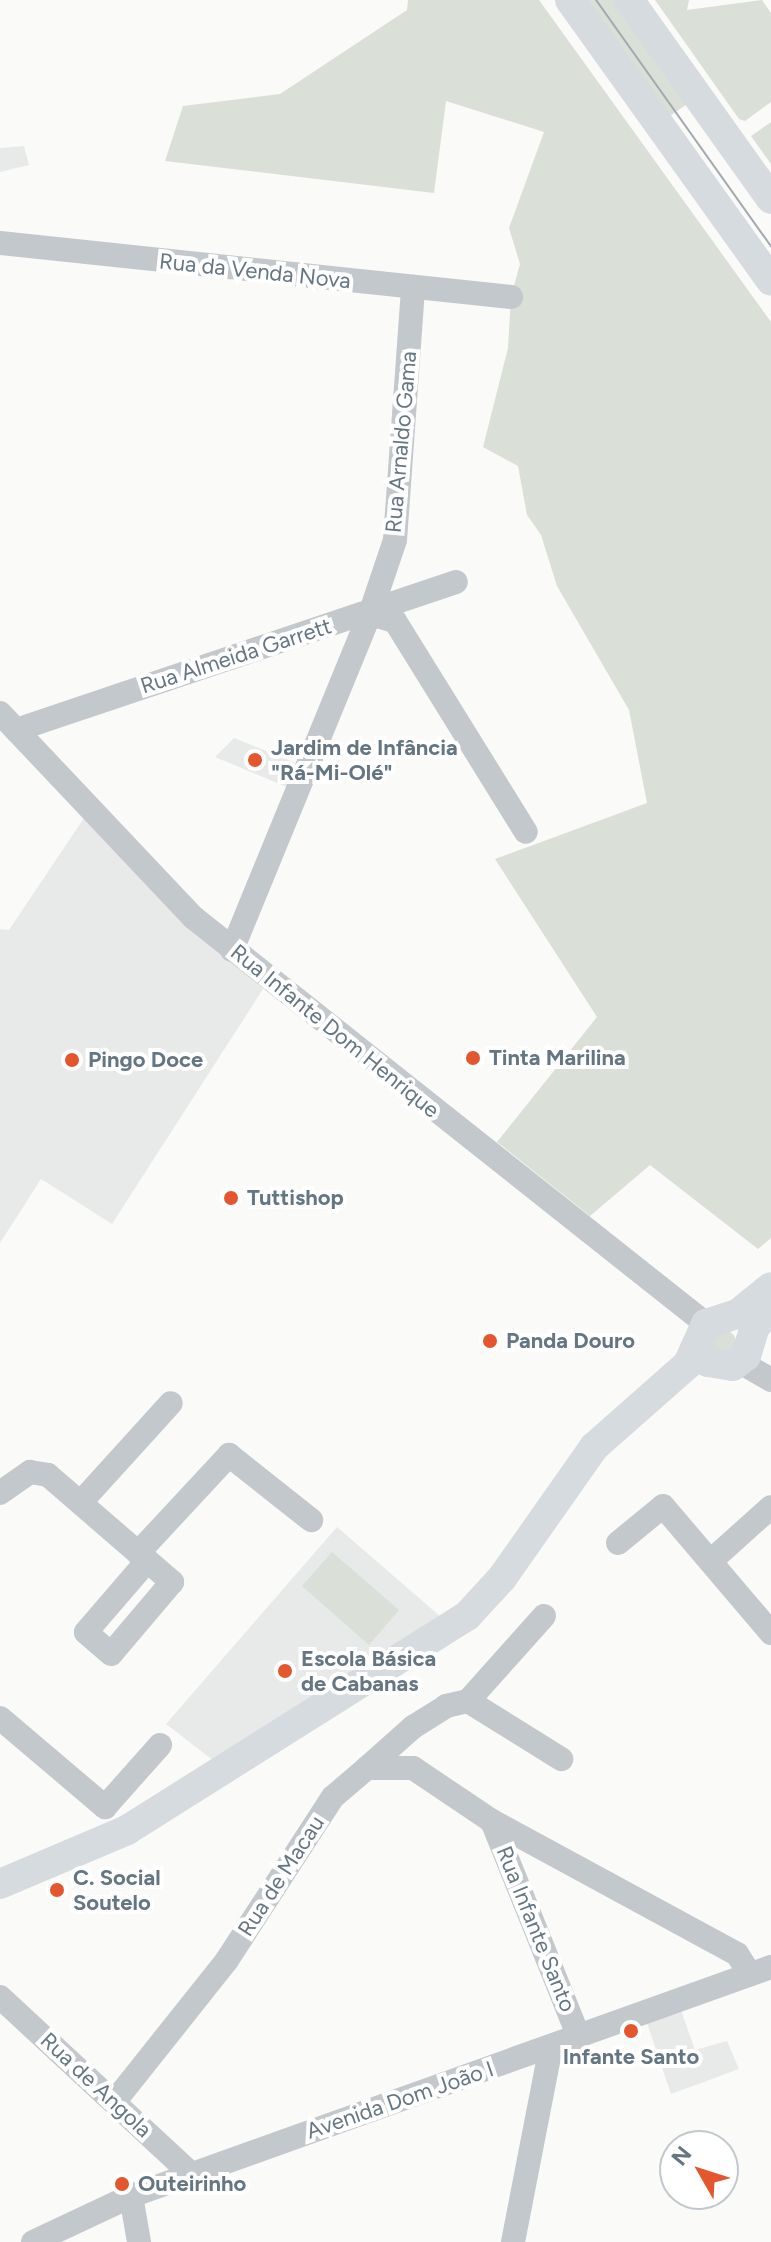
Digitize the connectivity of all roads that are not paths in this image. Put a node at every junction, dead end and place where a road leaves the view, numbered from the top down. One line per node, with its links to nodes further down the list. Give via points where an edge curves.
1 (570, 0): 5 (main road)
2 (629, 0): 3 (main road)
3 (771, 199)
4 (0, 243): 6 (street, Rua da Venda Nova)
5 (771, 281)
6 (413, 287): 7 (street, Rua da Venda Nova); 9 (street, Rua Arnaldo Gama, via 395,540)
7 (511, 297)
8 (456, 582): 9 (street, Rua Almeida Garrett)
9 (370, 614): 10 (street, Rua Almeida Garrett); 11 (street, via 395,621); 12 (street, Rua Arnaldo Gama)
10 (8, 722): 12 (street, Rua Infante Dom Henrique, via 194,918)
11 (526, 832)
12 (232, 950): 15 (street, Rua Infante Dom Henrique)
13 (771, 1287): 15 (main road)
14 (771, 1311): 15 (main road)
15 (728, 1346): 35 (main road, via 688,1364 594,1447 502,1578 467,1616 127,1830); 36 (main road, via 602,1463 508,1597 476,1631 137,1844)
16 (171, 1403): 18 (street)
17 (0, 1493): 18 (street, via 30,1472 48,1475)
18 (82, 1501): 20 (street, via 143,1557 229,1455)
19 (771, 1507): 22 (street)
20 (311, 1520)
21 (618, 1543): 22 (street, via 663,1506)
22 (713, 1559): 24 (street)
23 (544, 1616): 25 (street)
24 (771, 1633)
25 (468, 1701): 27 (street, Rua de Macau, via 446,1706); 29 (street)
26 (0, 1718): 28 (street, via 105,1807)
27 (413, 1727): 30 (street, Rua de Macau); 31 (street, via 406,1749)
28 (160, 1745)
29 (561, 1759)
30 (367, 1768): 31 (street); 41 (street, Rua de Macau, via 333,1797 227,1960)
31 (413, 1768): 32 (street)
32 (492, 1821): 33 (street); 34 (street, Rua Infante Santo)
33 (558, 1855): 34 (street, via 535,1858); 37 (street)
34 (517, 1877): 39 (street, Rua Infante Santo)
35 (0, 1884)
36 (0, 1901)
37 (760, 1970): 39 (street, Avenida Dom João I)
38 (0, 1997): 41 (street, Rua de Angola)
39 (579, 2037): 40 (street, Avenida Dom João I)
40 (551, 2047): 42 (street, Avenida Dom João I); 46 (street)
41 (115, 2101): 42 (street, Rua de Angola)
42 (191, 2174): 43 (street, Avenida Dom João I)
43 (131, 2196): 44 (street, Avenida Dom João I); 45 (street)
44 (33, 2242)
45 (139, 2242)
46 (513, 2242)

